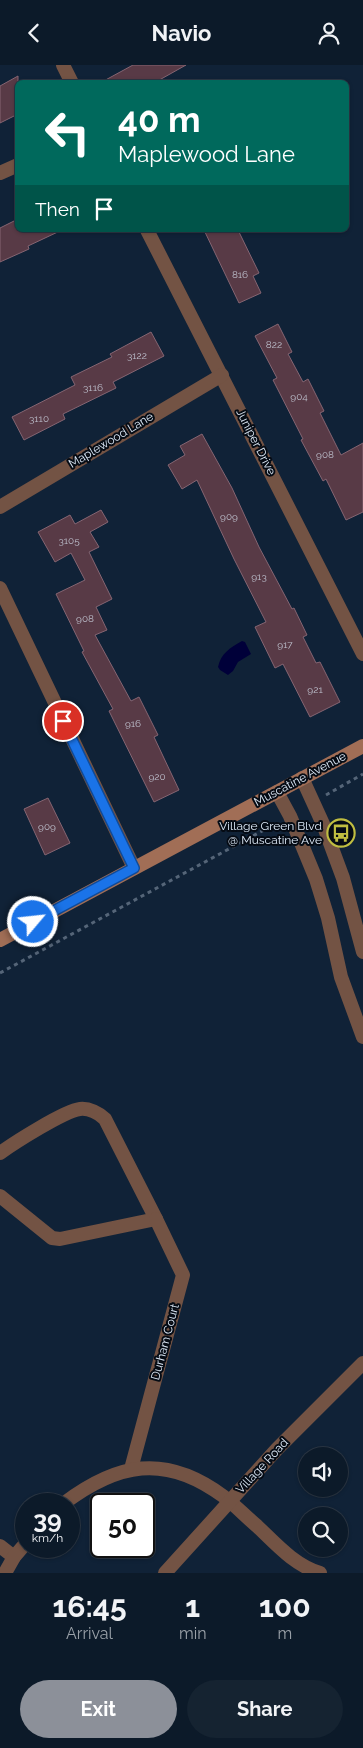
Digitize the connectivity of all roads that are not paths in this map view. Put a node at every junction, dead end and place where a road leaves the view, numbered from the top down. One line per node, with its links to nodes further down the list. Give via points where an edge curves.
1 (63, 65): 2 (street)
2 (70, 80)
3 (15, 166): 4 (street)
4 (0, 173)
5 (148, 232): 6 (street, Juniper Drive)
6 (222, 375): 7 (street, Maplewood Lane); 10 (street, Juniper Drive)
7 (0, 507)
8 (0, 588): 9 (street)
9 (6, 615): 14 (street)
10 (363, 654)
11 (363, 746): 12 (main road, Muscatine Avenue)
12 (302, 778): 13 (main road, Muscatine Avenue); 16 (street, via 343,878)
13 (277, 791): 14 (main road, Muscatine Avenue); 17 (street, via 316,879 341,977)
14 (134, 868): 15 (main road, Muscatine Avenue)
15 (0, 940)
16 (363, 952)
17 (363, 1037)
18 (0, 1153): 20 (street, Durham Court, via 80,1109 100,1114)
19 (0, 1196): 20 (street, via 52,1238)
20 (156, 1219): 22 (street, Durham Court, via 182,1275)
21 (363, 1363): 24 (street, Village Road)
22 (131, 1469): 23 (street, via 96,1481); 24 (street, via 176,1472)
23 (79, 1493)
24 (229, 1501): 28 (street, Village Road); 29 (street, via 293,1560)
25 (0, 1546): 26 (street)
26 (14, 1557): 27 (street)
27 (5, 1573)
28 (165, 1573)
29 (320, 1573)

